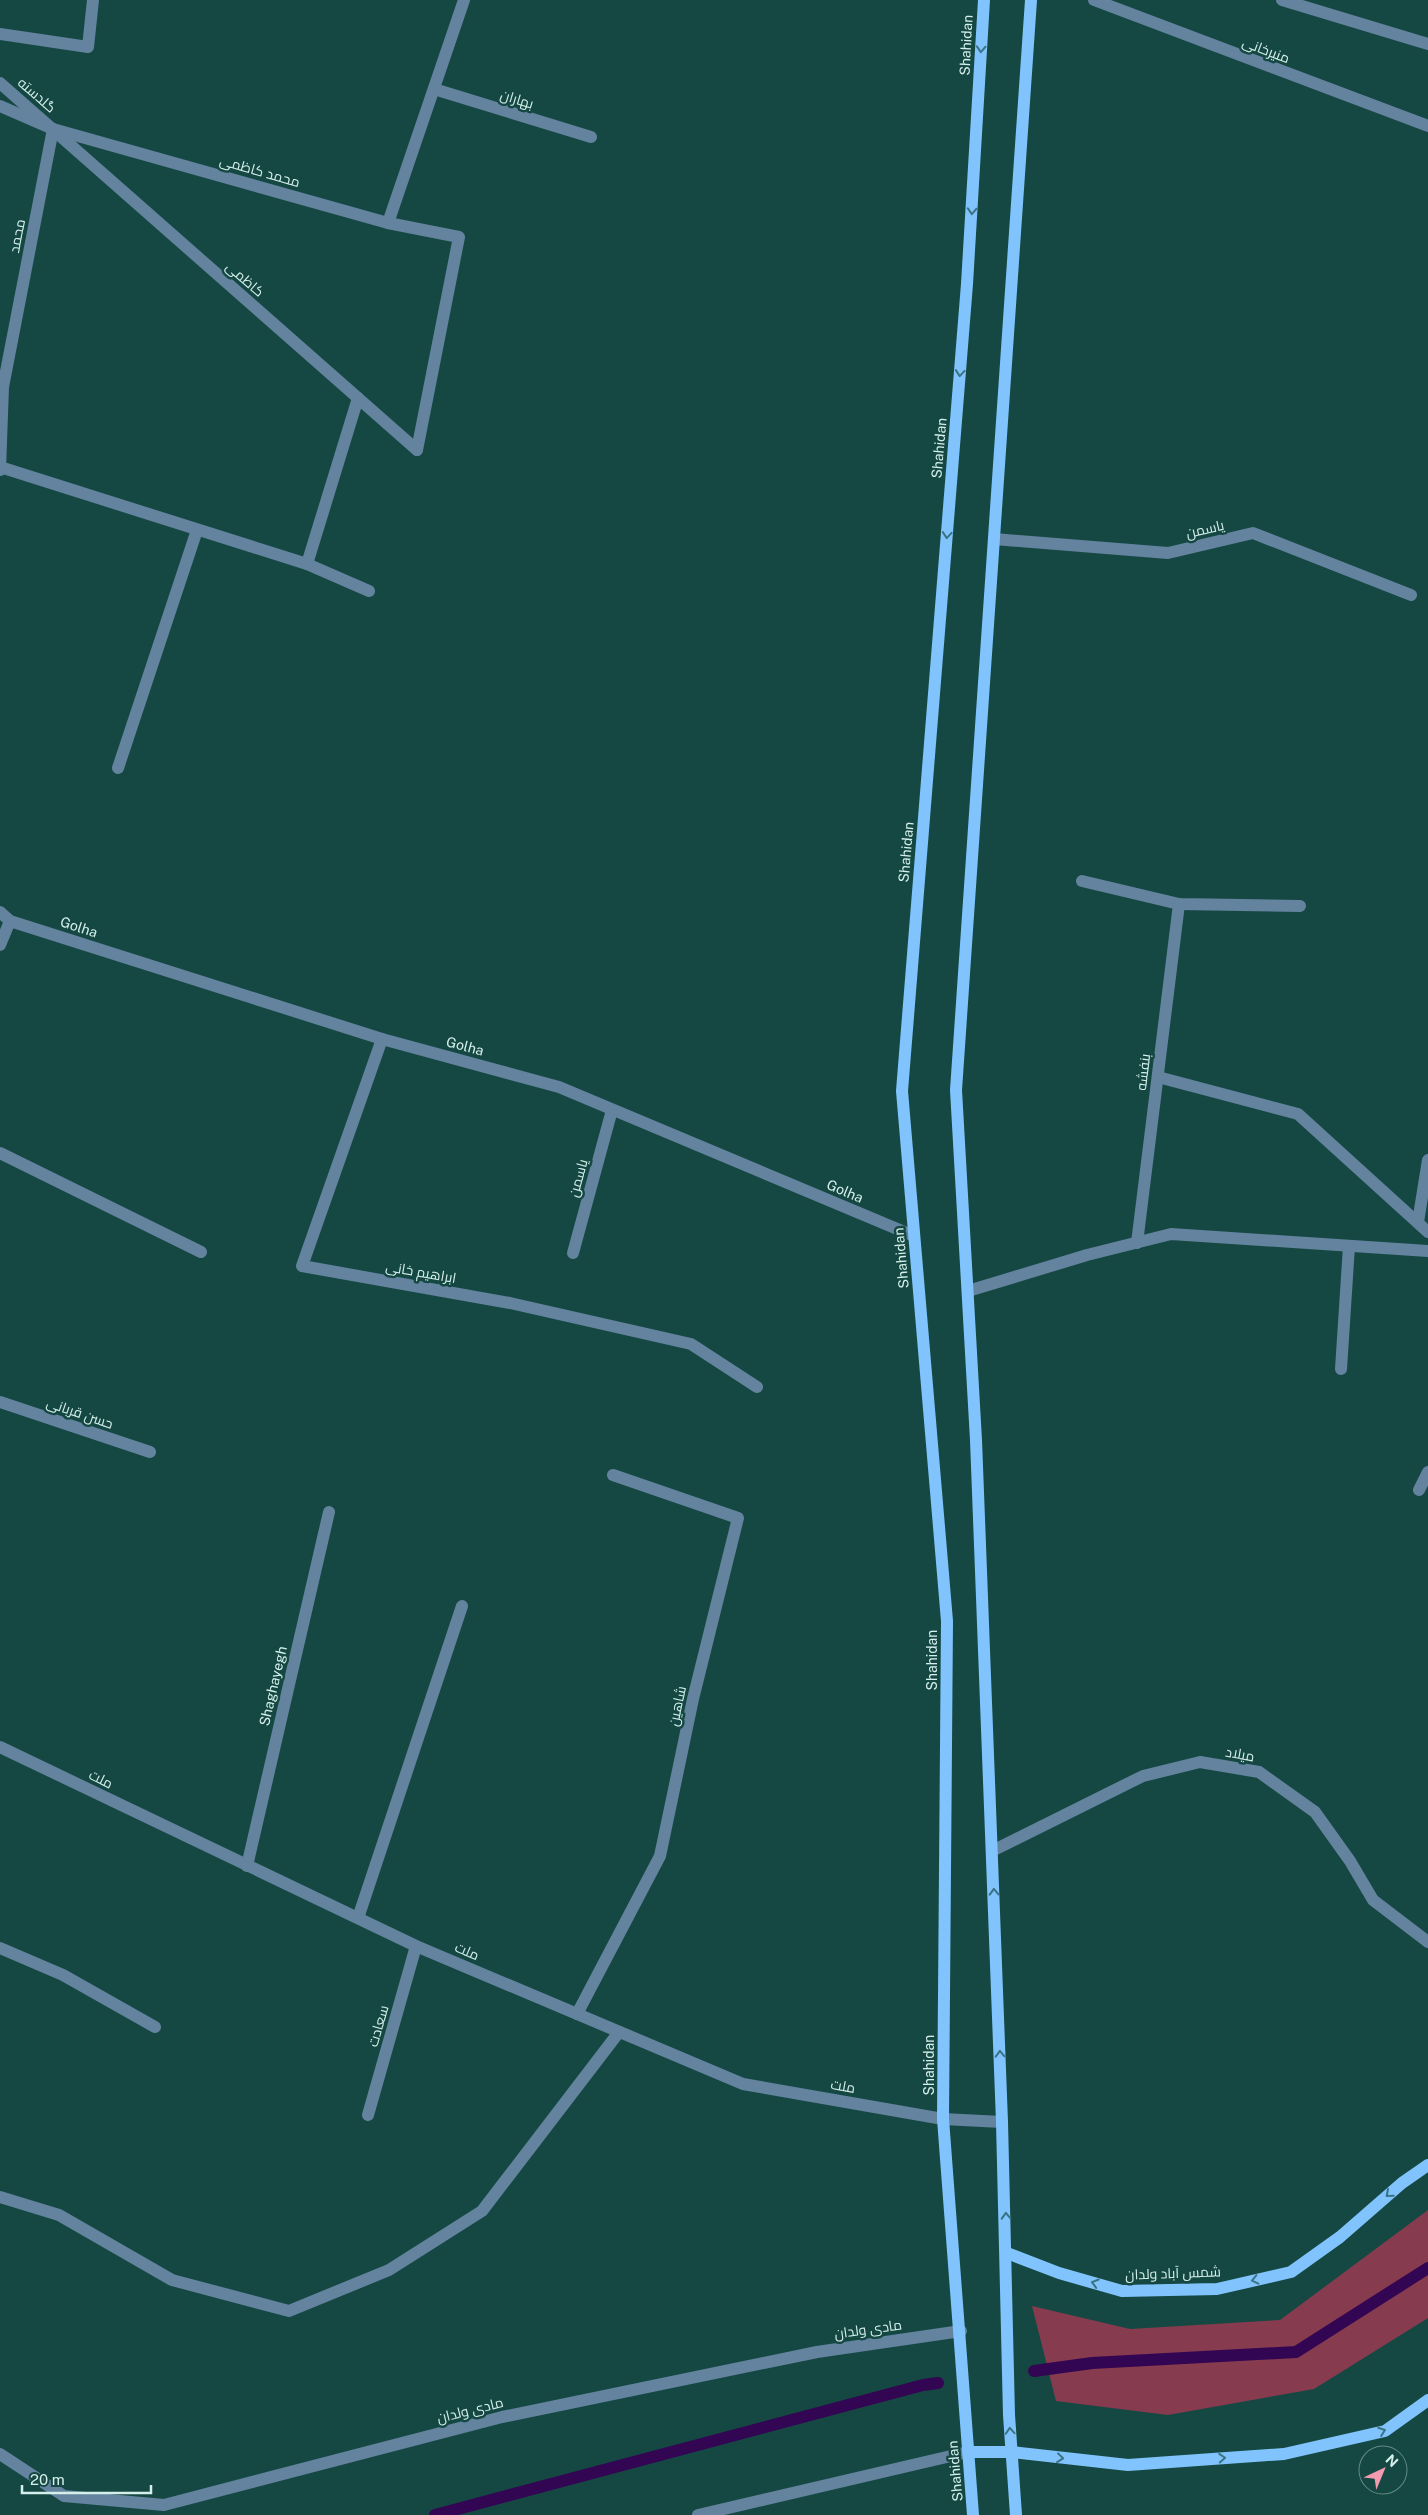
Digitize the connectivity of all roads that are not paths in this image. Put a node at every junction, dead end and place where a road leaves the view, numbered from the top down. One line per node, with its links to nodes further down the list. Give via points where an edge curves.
1 (93, 0): 7 (street, via 88,46)
2 (464, 0): 10 (street)
3 (984, 0): 38 (main road, Shahidan, one-way to 38, via 966,294 902,1091)
4 (1031, 0): 20 (main road)
5 (1094, 0): 12 (street, منیرخانی)
6 (1282, 0): 8 (street)
7 (0, 34)
8 (1428, 44)
9 (0, 83): 13 (street, گلدسته)
10 (434, 89): 14 (street, بهاران); 15 (street)
11 (0, 106): 13 (street)
12 (1428, 126)
13 (53, 130): 15 (street, محمد کاظمی); 16 (street, کاظمی); 18 (street, محمد, via 3,387)
14 (591, 137)
15 (388, 223): 17 (street, محمد کاظمی, via 459,237)
16 (358, 398): 17 (street, کاظمی); 21 (street)
17 (417, 450)
18 (0, 468): 19 (street)
19 (197, 530): 21 (street); 24 (street)
20 (994, 538): 23 (street, یاسمن, via 1168,553 1253,533); 44 (main road, via 956,1090)
21 (307, 564): 22 (street)
22 (369, 591)
23 (1411, 595)
24 (118, 768)
25 (1082, 880): 26 (street)
26 (1179, 904): 27 (street); 32 (street, بنفشه)
27 (1300, 906)
28 (0, 912): 29 (street, Golha)
29 (10, 921): 30 (street); 31 (street, Golha)
30 (0, 945)
31 (382, 1039): 33 (street, Golha, via 559,1087); 46 (street, ابراهیم خانی, via 302,1266 510,1303 691,1344)
32 (1158, 1077): 36 (street, via 1298,1114); 39 (street, بنفشه)
33 (612, 1110): 38 (street, Golha); 43 (street, یاسمن)
34 (0, 1153): 42 (street)
35 (1428, 1160): 36 (street)
36 (1418, 1222): 37 (street)
37 (1428, 1232)
38 (914, 1236): 65 (main road, Shahidan, via 947,1620)
39 (1137, 1243): 40 (street, via 1171,1234); 44 (street)
40 (1349, 1246): 41 (street); 45 (street)
41 (1428, 1251)
42 (201, 1252)
43 (573, 1253)
44 (968, 1291): 55 (main road)
45 (1341, 1369)
46 (757, 1387)
47 (0, 1402): 48 (street, حسن قربانی)
48 (150, 1452)
49 (1428, 1472): 51 (street)
50 (613, 1475): 61 (street, شاهین, via 738,1518 693,1699 660,1856)
51 (1419, 1490)
52 (329, 1512): 56 (street, Shaghayegh)
53 (462, 1606): 57 (street)
54 (0, 1747): 56 (street, ملت)
55 (992, 1851): 58 (street, میلاد, via 1143,1776 1200,1762 1259,1772 1315,1812 1373,1900); 66 (main road, one-way to 55)
56 (247, 1866): 57 (street, ملت)
57 (358, 1918): 59 (street, ملت)
58 (1428, 1942)
59 (416, 1946): 61 (street, ملت); 64 (street, سعادت)
60 (0, 1948): 62 (street, via 63,1974)
61 (577, 2014): 63 (street, ملت)
62 (155, 2027)
63 (619, 2032): 65 (street, ملت, via 743,2084); 68 (street, via 482,2211 389,2270 289,2311 172,2280 59,2215)
64 (368, 2116)
65 (943, 2119): 66 (street, ملت); 70 (main road, Shahidan)
66 (1002, 2122): 69 (main road, one-way to 66)
67 (1428, 2165): 69 (main road, شمس آباد ولدان, one-way to 69, via 1402,2183 1340,2237 1291,2272 1216,2289 1122,2291 1059,2273)
68 (0, 2197)
69 (1007, 2253): 73 (main road, one-way to 69)
70 (960, 2331): 72 (main road, Shahidan); 74 (street, مادی ولدان, via 817,2352 502,2417 164,2505 64,2496)
71 (1428, 2400): 73 (main road, one-way to 71, via 1128,2465 1284,2454 1385,2431)
72 (968, 2452): 73 (main road); 75 (street); 76 (main road, Shahidan)
73 (1012, 2452): 77 (main road)
74 (0, 2454)
75 (698, 2515)
76 (973, 2515)
77 (1016, 2515)

